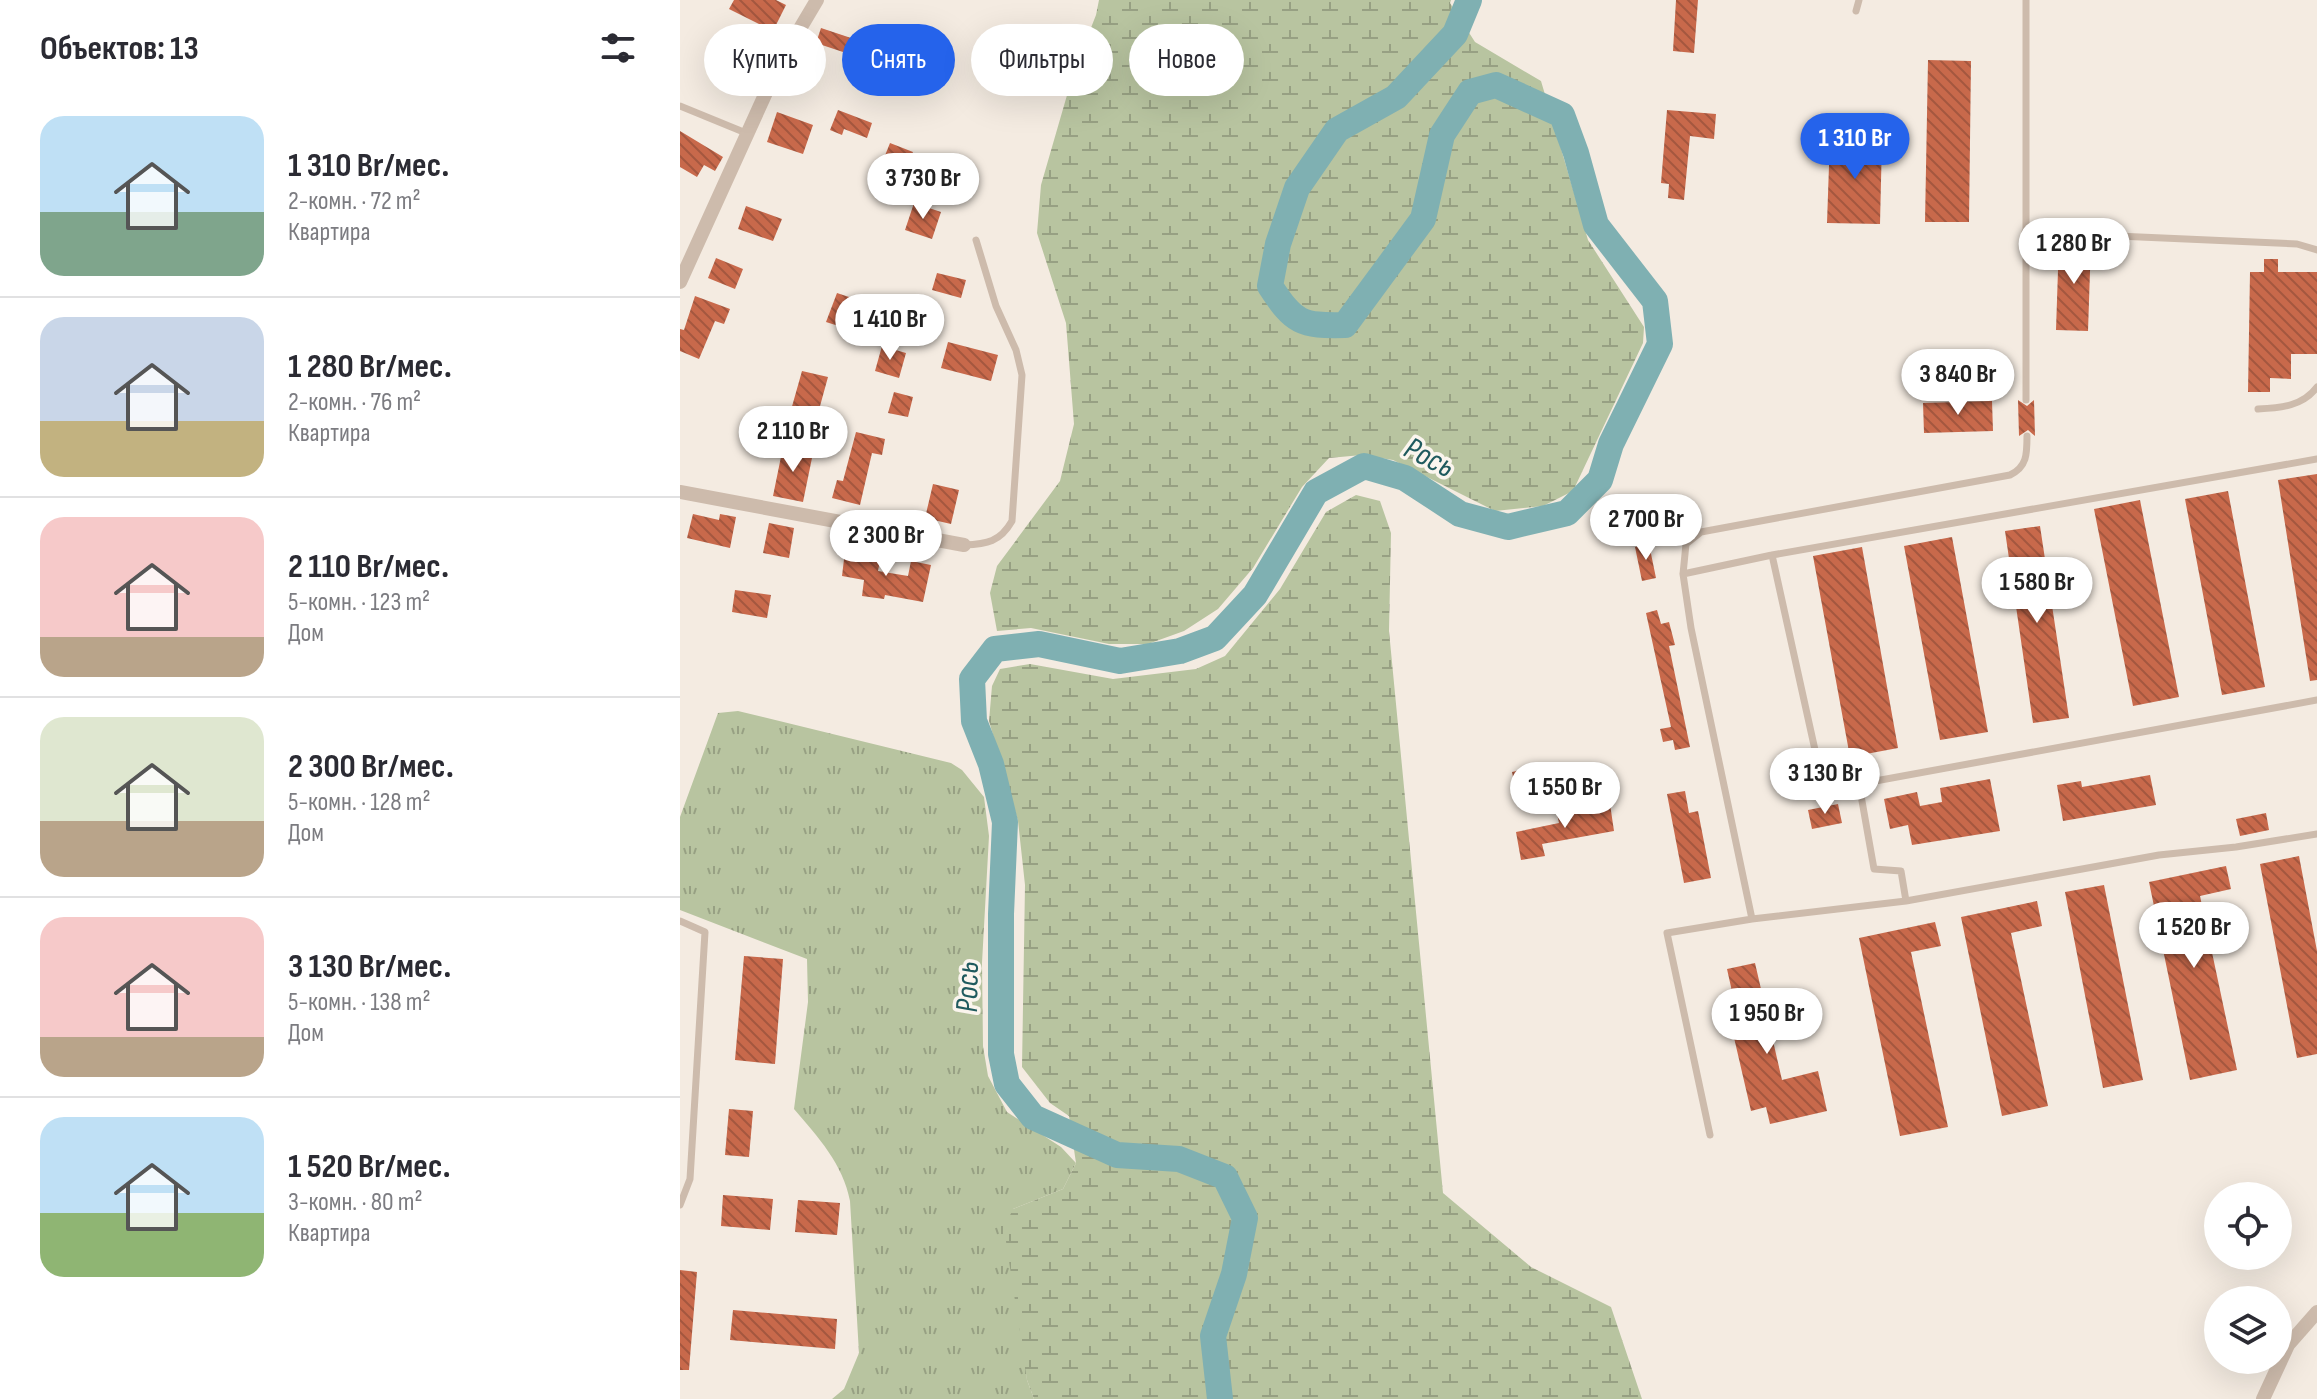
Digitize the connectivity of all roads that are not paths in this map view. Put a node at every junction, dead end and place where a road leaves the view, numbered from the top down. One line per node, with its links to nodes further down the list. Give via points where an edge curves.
1 (817, 0): 6 (street)
2 (1859, 0): 4 (lane)
3 (2026, 0): 7 (lane)
4 (1856, 11)
5 (680, 106): 6 (lane)
6 (746, 133): 10 (street)
7 (2025, 232): 9 (lane, via 2297,244); 12 (lane)
8 (976, 240): 17 (lane, via 1022,375 1012,521 990,544)
9 (2317, 250)
10 (680, 282)
11 (2317, 387): 13 (lane, via 2295,404)
12 (2026, 400)
13 (2258, 409)
14 (2027, 436): 19 (lane, via 2026,459 2010,475 1701,532 1686,544)
15 (2317, 459): 18 (lane)
16 (680, 492): 17 (street)
17 (964, 545)
18 (1772, 555): 19 (lane); 21 (lane, via 1819,768)
19 (1683, 574): 24 (lane)
20 (2317, 700): 21 (lane)
21 (1859, 784): 23 (lane, via 1874,869 1901,871)
22 (2317, 834): 23 (lane, via 2159,855)
23 (1906, 901): 24 (lane)
24 (1752, 919): 26 (lane, via 1667,933)
25 (680, 921): 27 (lane, via 705,932 690,1179)
26 (1710, 1135)
27 (680, 1205)
28 (2317, 1312): 29 (street, via 2288,1345)
29 (2263, 1399)

